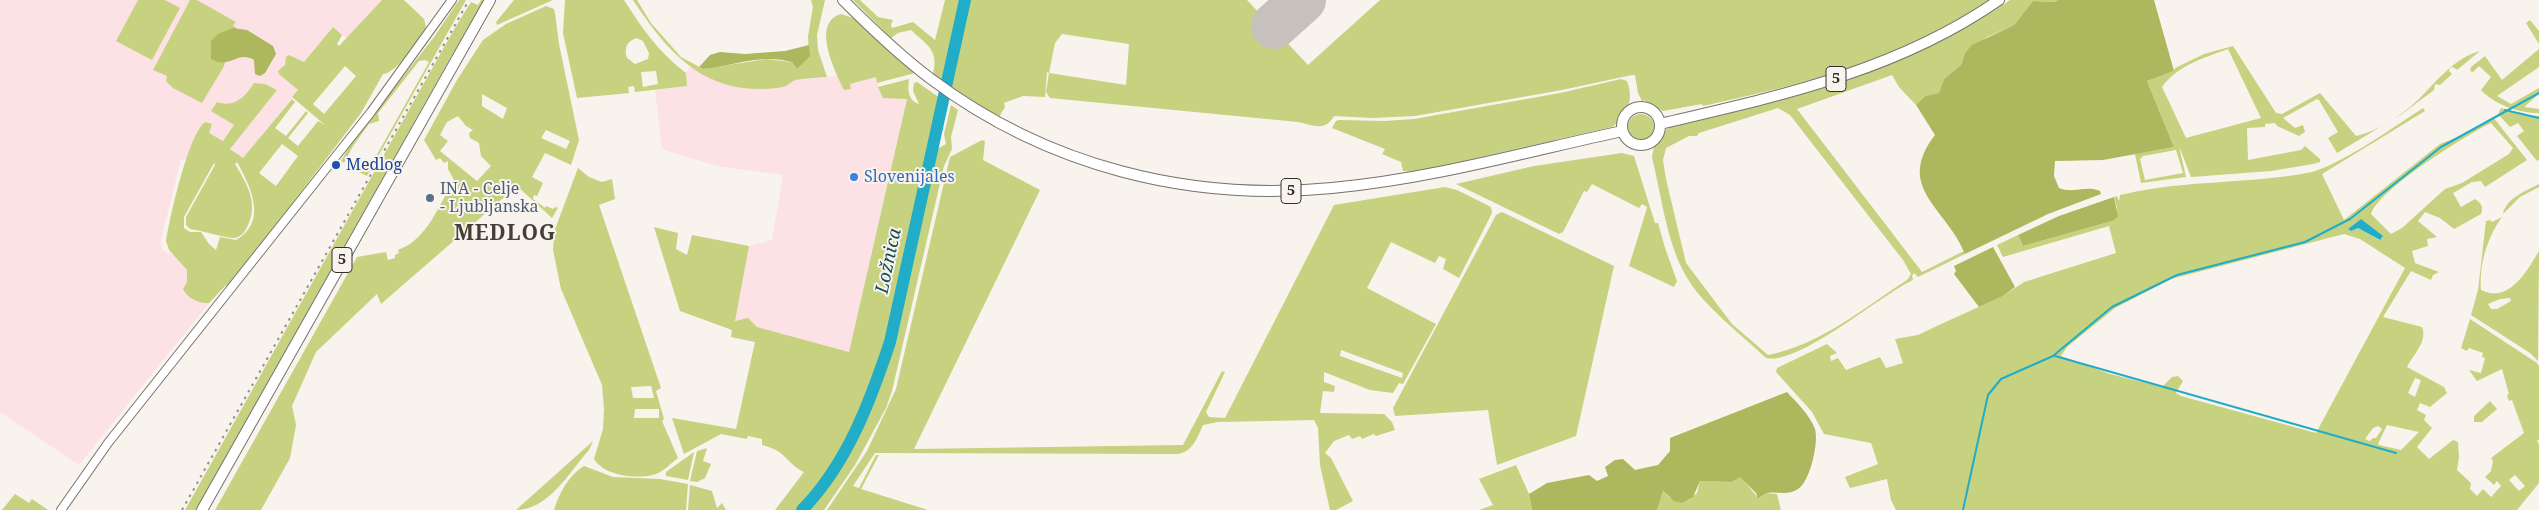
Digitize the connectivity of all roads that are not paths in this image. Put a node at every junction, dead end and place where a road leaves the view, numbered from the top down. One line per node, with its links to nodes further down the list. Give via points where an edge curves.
1 (452, 0): 9 (street, via 386,93 108,443)
2 (490, 0): 6 (main road, 5)
3 (495, 0): 6 (main road, 5)
4 (843, 0): 8 (main road, 5, via 931,79 971,105 1037,141 1107,168 1181,185 1260,192 1391,181)
5 (1999, 0): 7 (main road, 5, via 1937,38 1887,61 1793,91)
6 (484, 11): 10 (main road, 5)
7 (1660, 124): 8 (main road, via 1657,137 1644,146 1629,142); 8 (main road, via 1654,113 1640,107 1628,111 1623,118)
8 (1622, 131)
9 (61, 510)
10 (202, 510)

